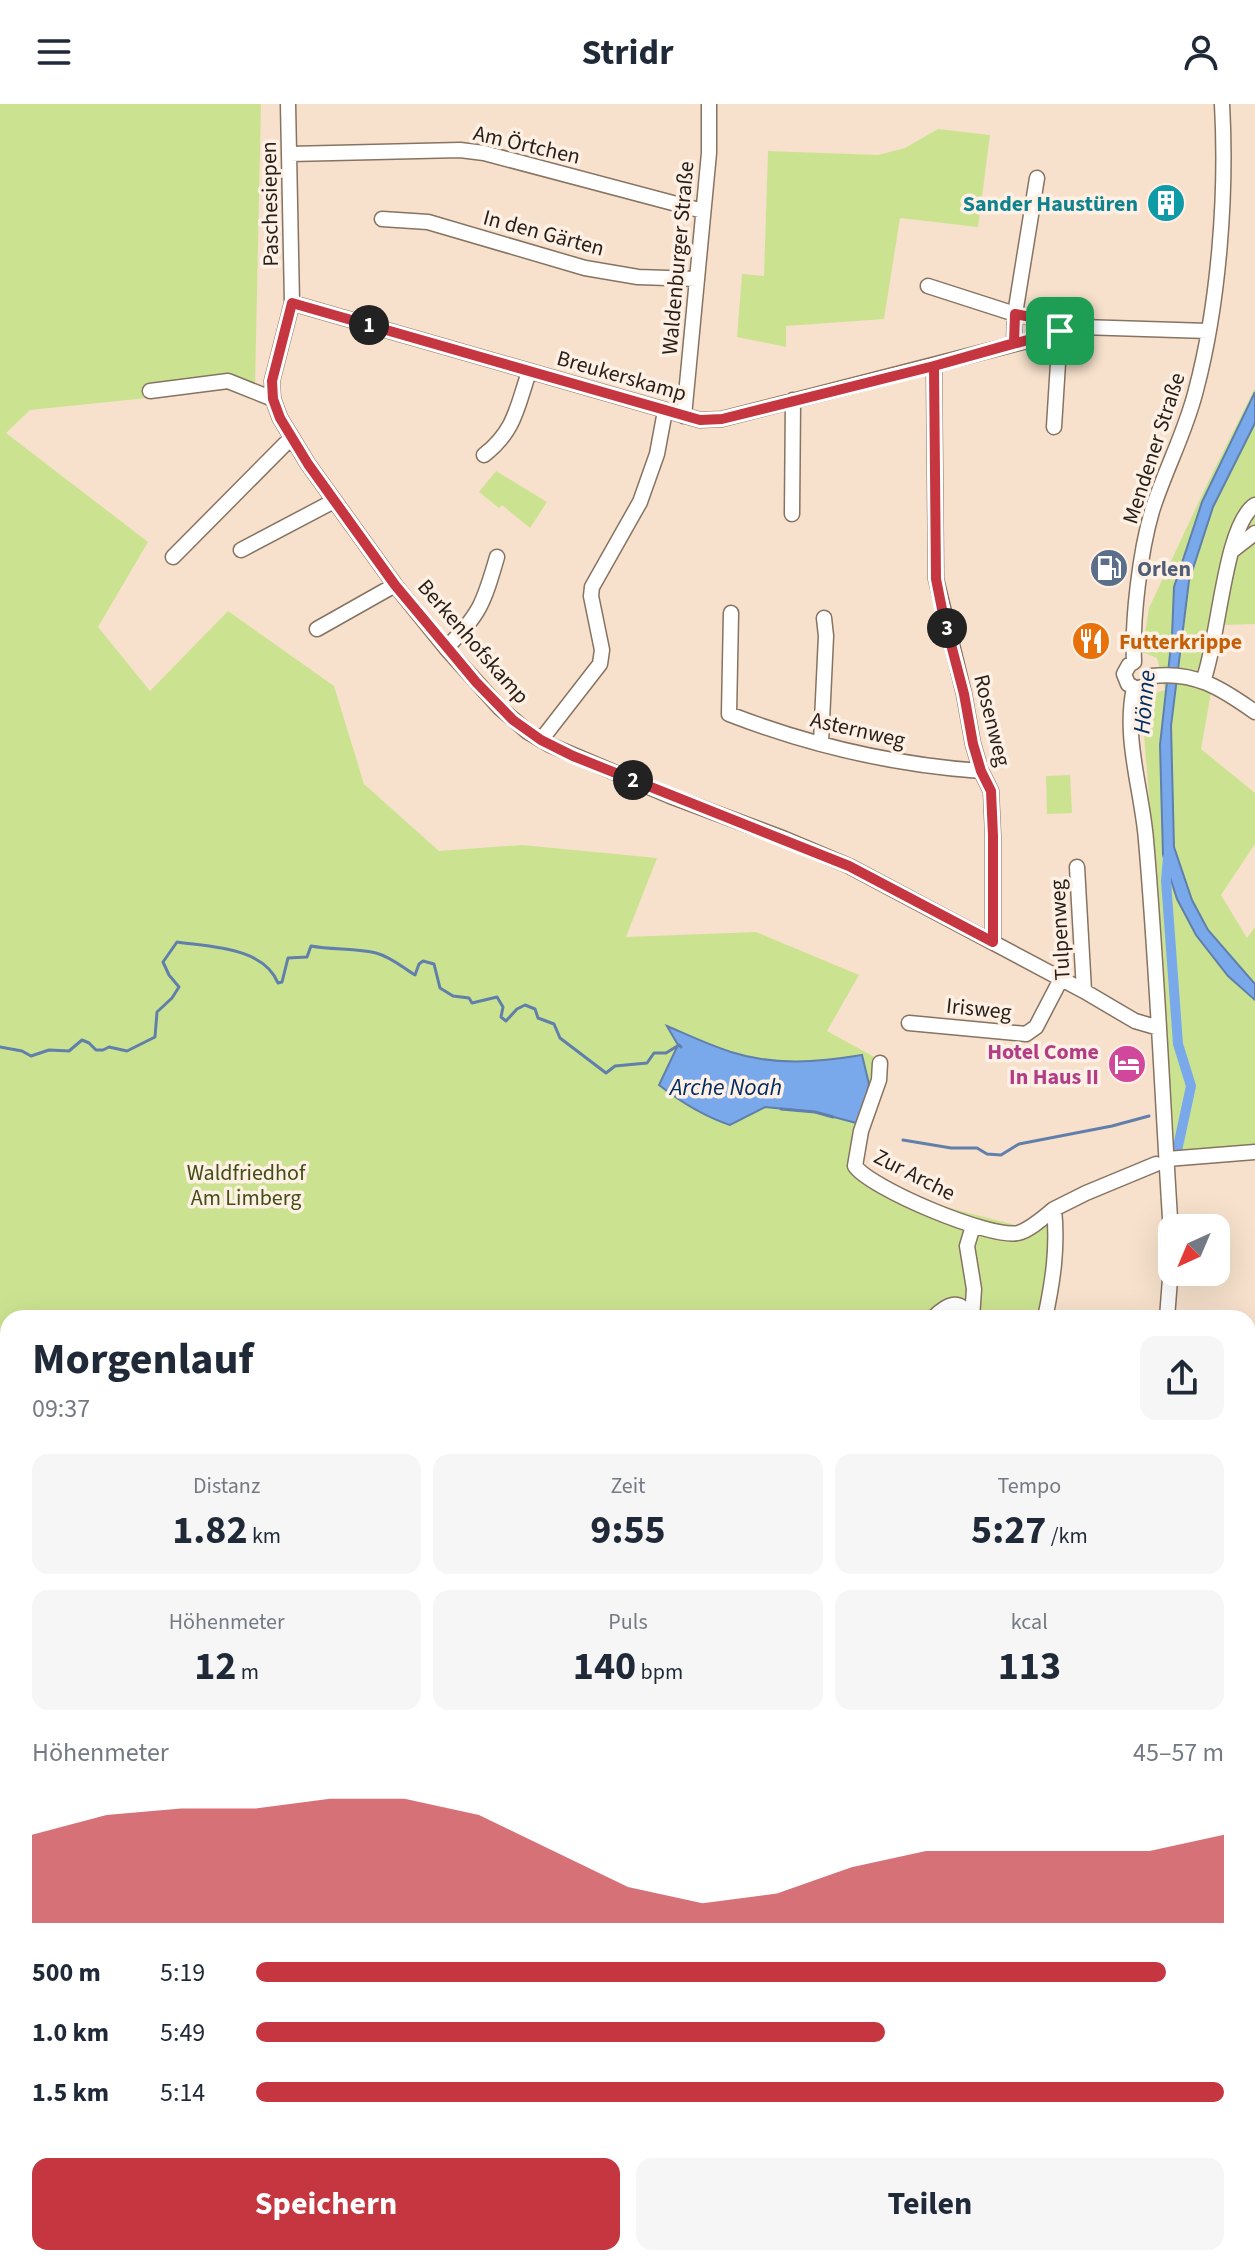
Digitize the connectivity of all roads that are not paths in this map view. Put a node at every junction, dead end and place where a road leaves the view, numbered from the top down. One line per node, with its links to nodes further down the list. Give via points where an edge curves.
1 (288, 104): 4 (street, Paschesiepen)
2 (709, 104): 6 (street, Waldenburger Straße)
3 (1222, 104): 14 (street, Mendener Straße, via 1223,194)
4 (290, 154): 6 (street, Am Örtchen, via 484,153); 10 (street, Paschesiepen)
5 (1037, 178): 11 (street)
6 (703, 211): 8 (street, Waldenburger Straße)
7 (382, 219): 8 (street, In den Gärten, via 428,222 585,268)
8 (697, 279): 22 (street, Waldenburger Straße)
9 (928, 286): 11 (street, Breukerskamp)
10 (292, 303): 17 (street, Breukerskamp); 19 (street, via 272,381)
11 (1015, 314): 12 (street, Breukerskamp); 15 (street)
12 (1081, 327): 13 (street, Breukerskamp); 14 (street, Breukerskamp)
13 (1060, 331): 15 (street, Breukerskamp); 23 (street)
14 (1208, 331): 39 (street, Mendener Straße, via 1192,405 1148,529)
15 (1014, 343): 16 (street, Breukerskamp)
16 (934, 366): 20 (street, Breukerskamp); 46 (street, Rosenweg, via 936,579)
17 (529, 372): 21 (street, Breukerskamp); 25 (street, via 507,434)
18 (150, 391): 19 (street, via 228,381)
19 (273, 399): 24 (street, Berkenhofskamp)
20 (793, 400): 22 (street, Breukerskamp, via 722,419); 28 (street)
21 (665, 411): 22 (street, Breukerskamp); 44 (street, via 640,502 592,587 600,664)
22 (684, 416)
23 (1054, 427)
24 (291, 438): 26 (street, Berkenhofskamp); 32 (street)
25 (484, 455)
26 (334, 501): 30 (street); 34 (street, Berkenhofskamp)
27 (1255, 505): 31 (street, via 1242,518)
28 (792, 514)
29 (1255, 533): 31 (street)
30 (241, 550)
31 (1232, 550): 41 (street)
32 (173, 557)
33 (497, 557): 38 (street, via 481,607)
34 (395, 585): 37 (street); 38 (street, Berkenhofskamp)
35 (731, 613): 45 (street, Asternweg, via 729,714)
36 (824, 618): 45 (street)
37 (317, 629)
38 (446, 648): 44 (street, Berkenhofskamp, via 500,708)
39 (1134, 662): 40 (street, via 1145,663); 42 (street, Mendener Straße, via 1124,674)
40 (1154, 676): 41 (street); 42 (street, via 1142,688)
41 (1203, 681): 43 (street)
42 (1134, 688): 52 (street, Mendener Straße, via 1131,733 1146,835)
43 (1255, 712)
44 (541, 740): 48 (street, Berkenhofskamp, via 849,866)
45 (821, 742): 46 (street, Asternweg, via 889,761)
46 (981, 771): 48 (street, Rosenweg, via 991,791)
47 (1077, 867): 50 (street, Tulpenweg)
48 (993, 942): 49 (street, Berkenhofskamp)
49 (1061, 979): 50 (street, Berkenhofskamp); 51 (street, Irisweg, via 1036,1027 1026,1034)
50 (1084, 991): 52 (street, Berkenhofskamp, via 1135,1021)
51 (909, 1023)
52 (1159, 1028): 55 (street, Mendener Straße)
53 (880, 1063): 57 (street, Zur Arche, via 856,1169 882,1187)
54 (1255, 1152): 55 (street, Zur Arche)
55 (1162, 1162): 56 (street, Zur Arche); 62 (street, Mendener Straße, via 1172,1253)
56 (1054, 1209): 57 (street, Zur Arche, via 1018,1233); 61 (street, via 1055,1270)
57 (973, 1226): 60 (street, via 967,1246)
58 (942, 1310): 59 (street, via 956,1305)
59 (967, 1310)
60 (972, 1310)
61 (1047, 1310)
62 (1168, 1310)

